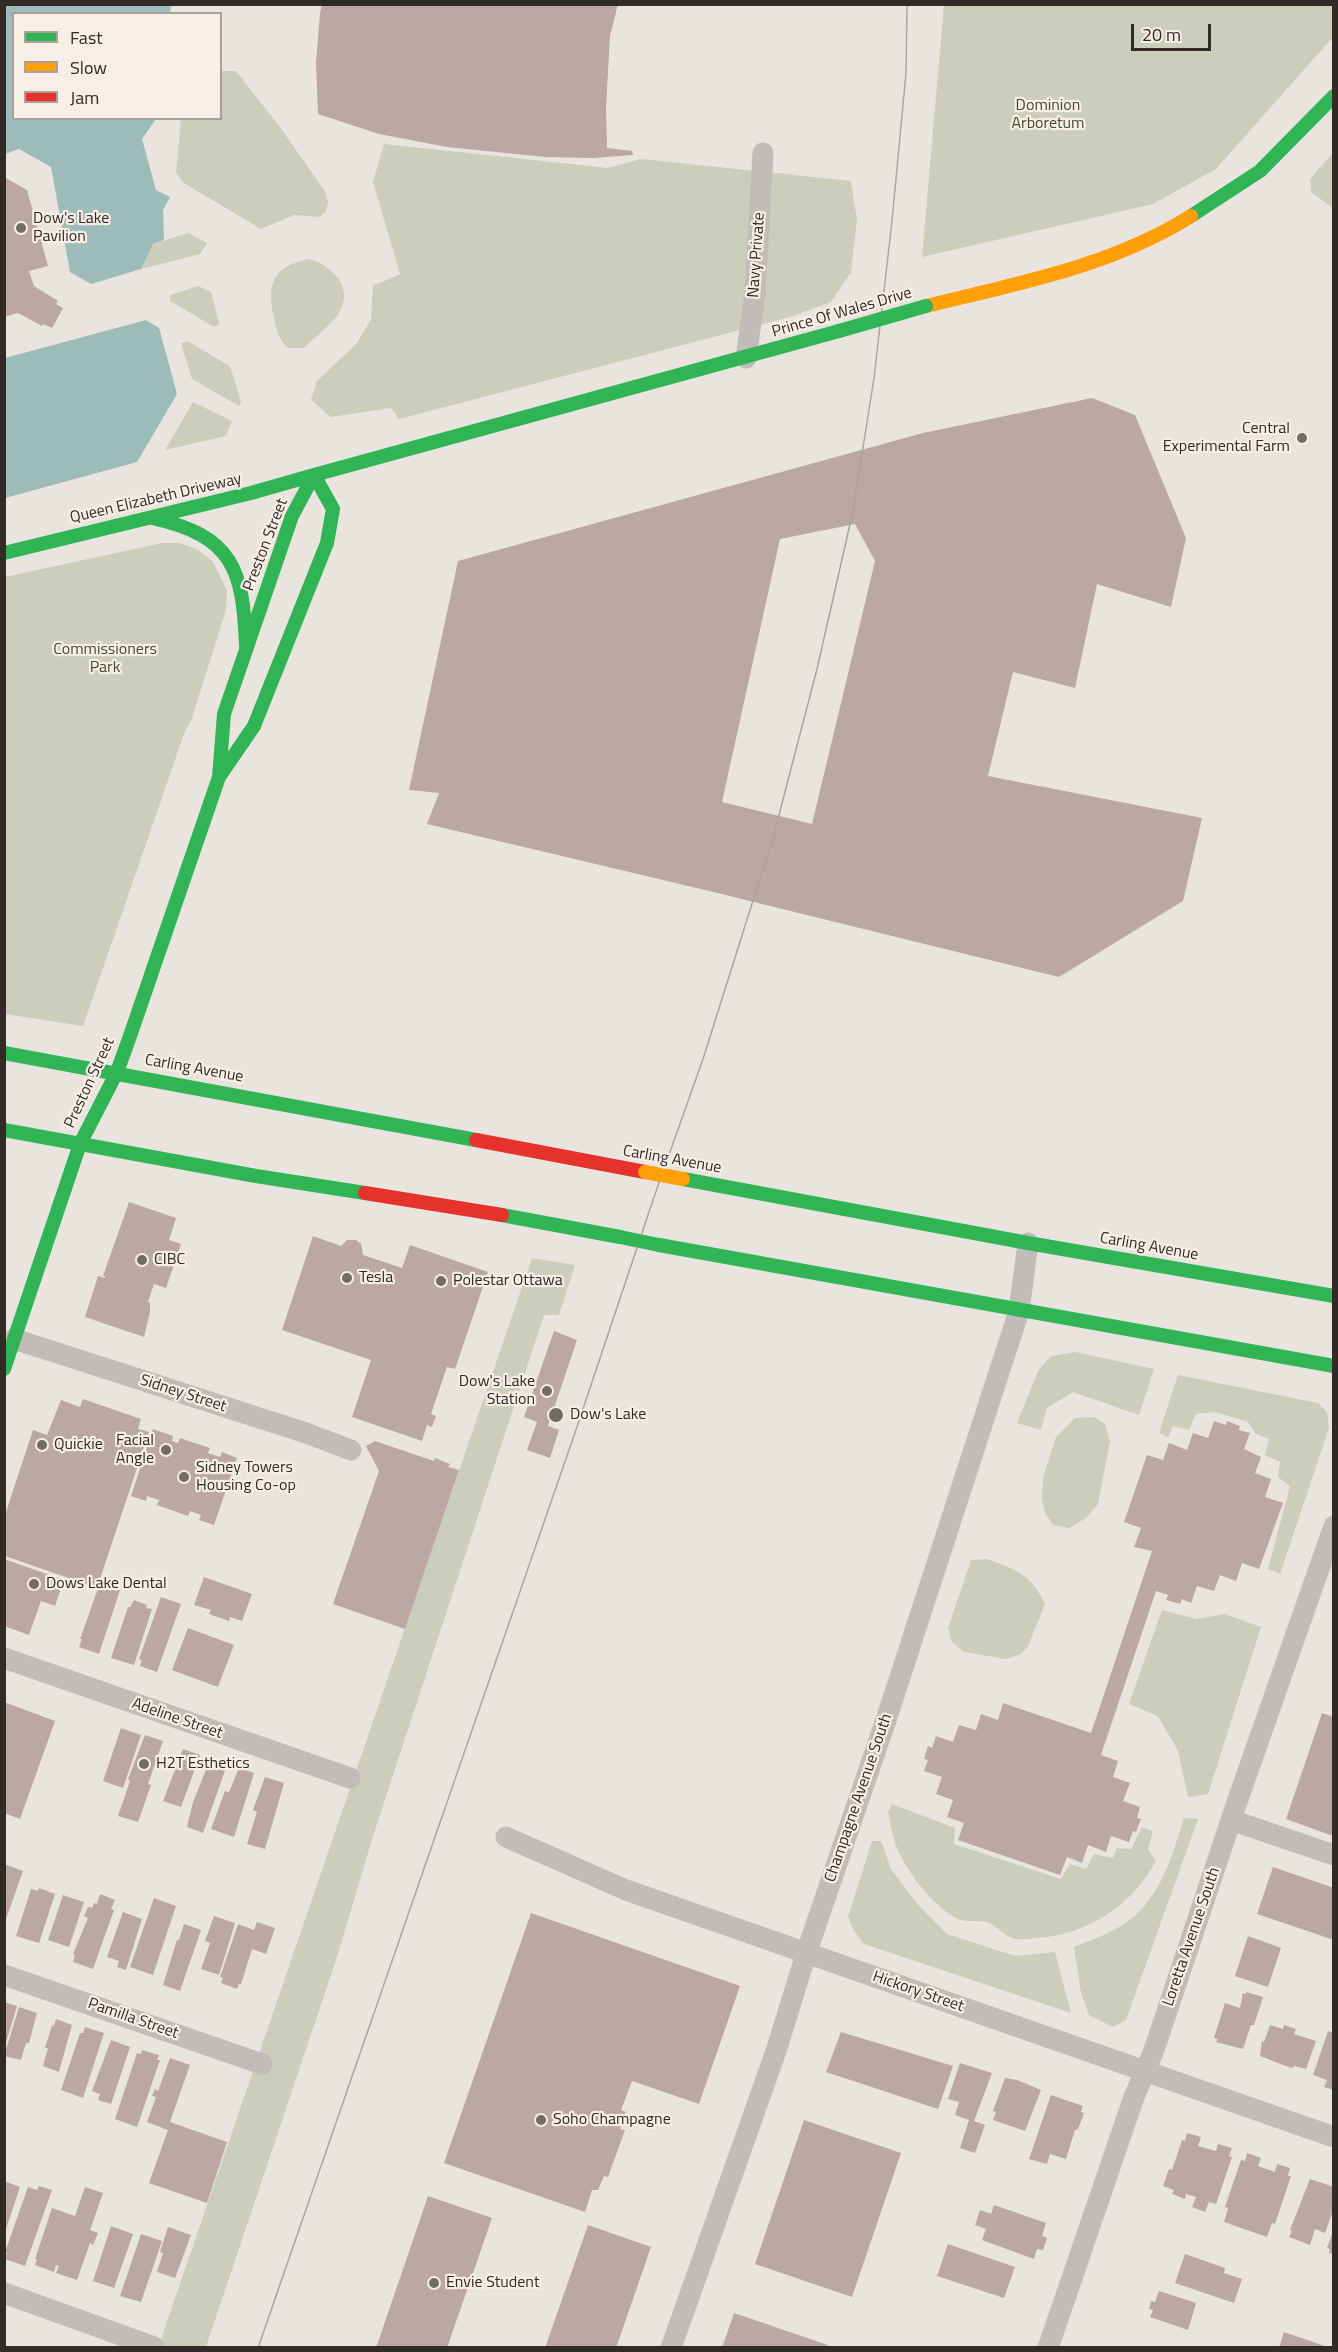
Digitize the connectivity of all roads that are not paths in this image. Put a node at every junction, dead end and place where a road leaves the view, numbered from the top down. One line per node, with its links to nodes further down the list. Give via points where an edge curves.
1 (1334, 96): 3 (main road, Prince Of Wales Drive, bridge, via 1260,171 1165,232 1106,257)
2 (763, 153): 3 (street, Navy Private, via 755,294)
3 (746, 358): 4 (main road, Prince Of Wales Drive)
4 (314, 475): 5 (main road, Queen Elizabeth Driveway); 7 (main road, Preston Street, via 292,516); 8 (main road, Preston Street, via 333,510 327,543 254,726)
5 (150, 517): 6 (main road, Queen Elizabeth Driveway); 7 (main road, via 188,528 225,554 239,581)
6 (4, 553)
7 (246, 646): 8 (main road, Preston Street, via 224,714)
8 (219, 777): 10 (main road, Preston Street)
9 (4, 1053): 10 (main road, Carling Avenue)
10 (117, 1072): 12 (main road, Preston Street); 13 (main road, Carling Avenue, bridge)
11 (4, 1130): 12 (main road)
12 (80, 1144): 15 (main road, bridge, via 545,1222); 16 (main road, Preston Street)
13 (1028, 1243): 14 (main road, Carling Avenue); 15 (street, Champagne Avenue South)
14 (1334, 1296)
15 (1019, 1311): 17 (main road); 26 (street, Champagne Avenue South)
16 (14, 1340): 18 (main road, Preston Street); 19 (street, Sidney Street)
17 (1334, 1366)
18 (4, 1369)
19 (351, 1450)
20 (1334, 1526): 23 (street, Loretta Avenue South)
21 (4, 1658): 22 (street, Adeline Street)
22 (350, 1778)
23 (1232, 1820): 25 (street); 29 (street, Loretta Avenue South)
24 (506, 1837): 26 (street, Hickory Street, via 626,1890)
25 (1334, 1855)
26 (806, 1954): 29 (street, Hickory Street); 33 (street, Champagne Avenue South, via 773,2061)
27 (4, 1975): 28 (street, Pamilla Street)
28 (262, 2064)
29 (1146, 2071): 30 (street, Hickory Street); 34 (street, Loretta Avenue South)
30 (1334, 2137)
31 (4, 2294): 32 (street)
32 (154, 2347)
33 (671, 2348)
34 (1048, 2348)

